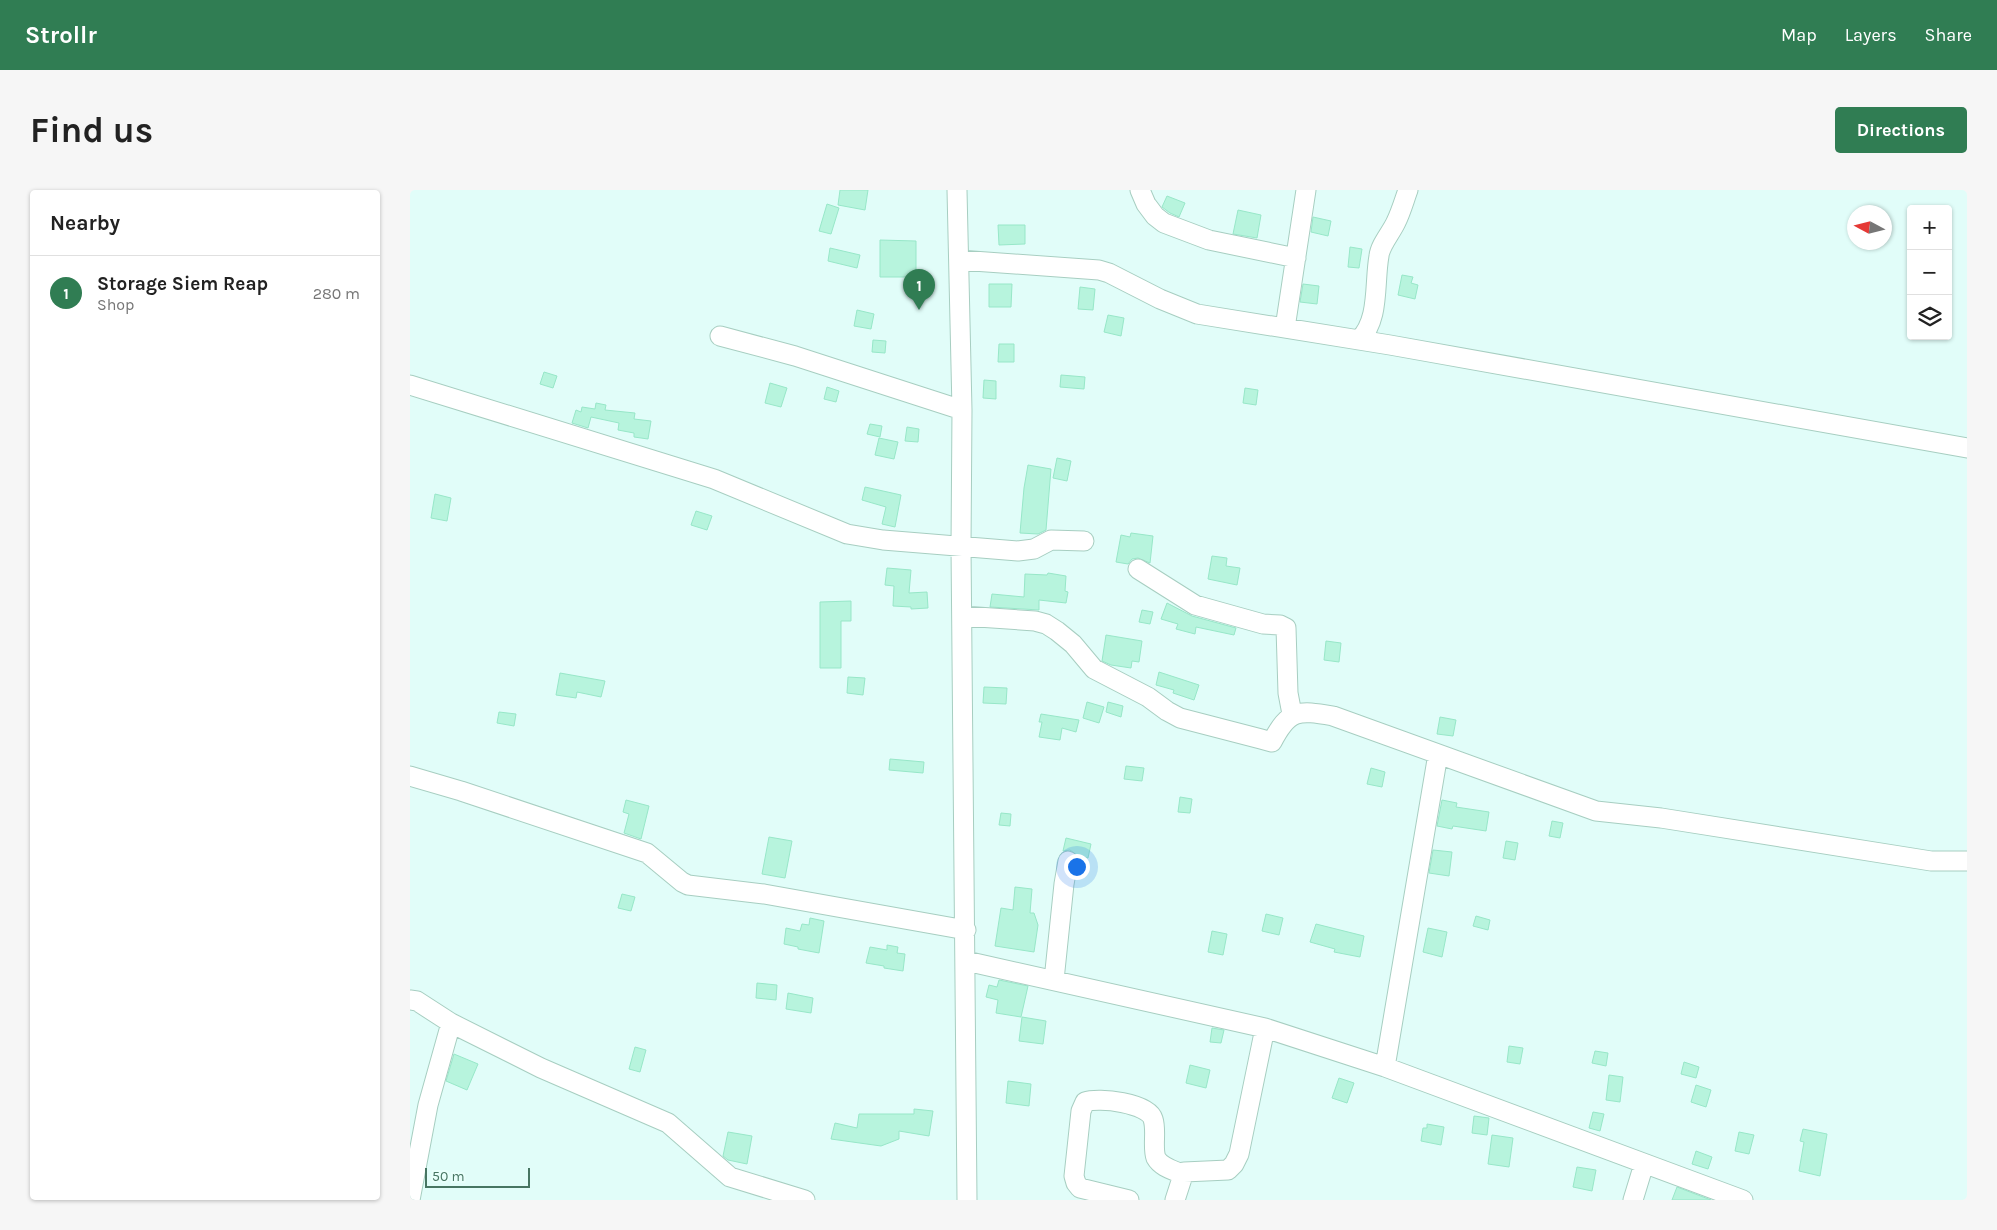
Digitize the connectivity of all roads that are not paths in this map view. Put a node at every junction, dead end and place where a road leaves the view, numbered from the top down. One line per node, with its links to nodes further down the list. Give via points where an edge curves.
1 (957, 190): 6 (street)
2 (1140, 190): 5 (street, via 1146,204 1164,223 1209,240)
3 (1306, 190): 5 (street)
4 (1408, 190): 9 (street, via 1397,221 1380,250 1370,326)
5 (1296, 258): 7 (street)
6 (959, 260): 7 (street, via 1110,272 1192,313); 11 (street)
7 (1285, 328): 9 (street)
8 (720, 336): 11 (street, via 803,358)
9 (1359, 340): 12 (street)
10 (410, 386): 14 (street, via 714,480 847,534)
11 (962, 410): 14 (street)
12 (1967, 448)
13 (1084, 541): 14 (street, via 1051,540 1026,551)
14 (961, 547): 16 (street)
15 (1138, 569): 17 (street, via 1195,605 1286,628 1288,693)
16 (963, 616): 17 (street, via 1046,624 1073,644 1094,669 1180,718 1272,742); 22 (street)
17 (1292, 714): 18 (street, via 1333,716)
18 (1438, 754): 21 (street, via 1596,811 1661,818 1931,861); 28 (street)
19 (410, 776): 22 (street, via 647,854 688,885 764,894)
20 (1068, 861): 24 (street)
21 (1967, 861)
22 (966, 930): 23 (street)
23 (966, 960): 24 (street); 33 (street)
24 (1054, 980): 27 (street)
25 (410, 1000): 26 (street)
26 (450, 1023): 31 (street, via 428,1105); 32 (street, via 541,1068 668,1123 730,1177)
27 (1265, 1028): 28 (street); 30 (street, via 1239,1154 1234,1164 1228,1170 1186,1171)
28 (1385, 1066): 29 (street)
29 (1644, 1164): 36 (street); 37 (street)
30 (1182, 1174): 34 (street, via 1162,1165 1156,1157 1153,1118 1148,1110 1093,1099 1085,1102 1080,1111 1076,1183 1080,1188); 35 (street)
31 (410, 1200)
32 (805, 1200)
33 (968, 1200)
34 (1130, 1200)
35 (1175, 1200)
36 (1633, 1200)
37 (1743, 1200)

